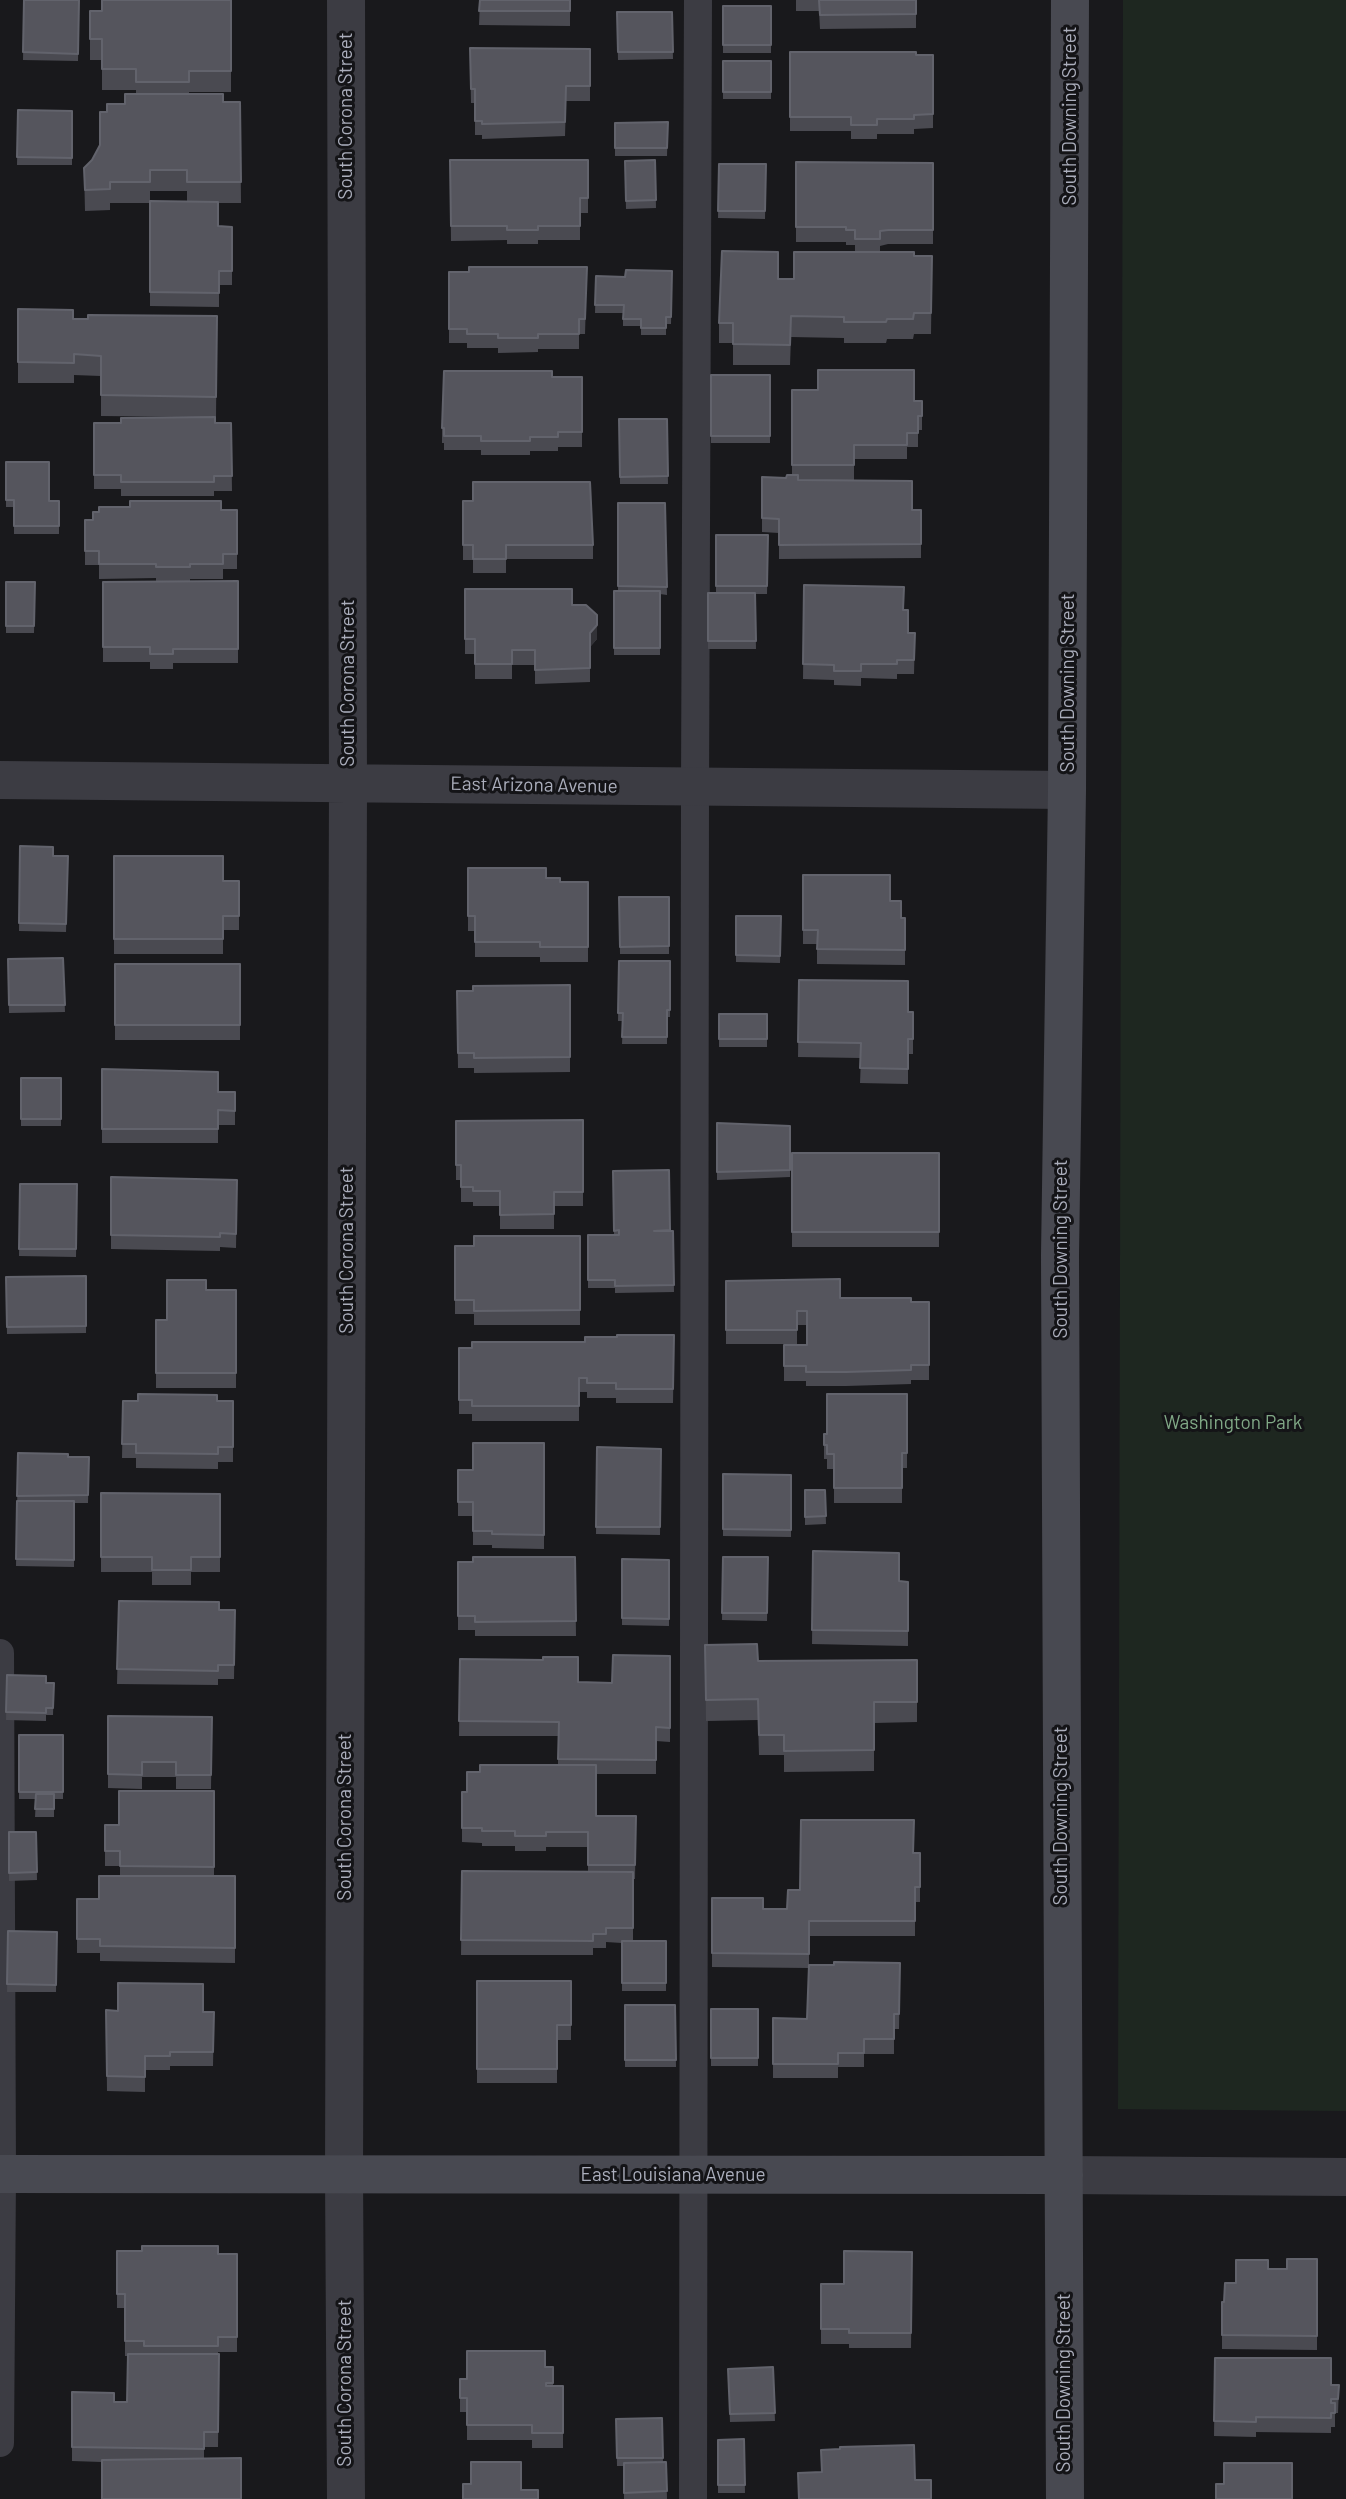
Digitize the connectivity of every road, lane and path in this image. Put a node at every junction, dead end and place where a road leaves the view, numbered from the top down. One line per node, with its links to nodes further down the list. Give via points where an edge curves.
1 (346, 0): 5 (street, South Corona Street)
2 (698, 0): 6 (lane)
3 (1070, 0): 7 (main road, South Downing Street)
4 (0, 780): 5 (street, East Arizona Avenue)
5 (348, 784): 6 (street, East Arizona Avenue); 11 (street, South Corona Street)
6 (695, 787): 7 (street, East Arizona Avenue); 10 (lane)
7 (1067, 790): 12 (main road, South Downing Street, via 1060,1255)
8 (0, 1653): 9 (lane)
9 (1, 2174): 11 (main road, East Louisiana Avenue); 14 (lane)
10 (694, 2174): 11 (main road, East Louisiana Avenue); 12 (main road, East Louisiana Avenue); 16 (lane)
11 (344, 2175): 15 (street, South Corona Street)
12 (1063, 2175): 13 (street, East Louisiana Avenue); 17 (main road, South Downing Street)
13 (1346, 2177)
14 (0, 2443)
15 (346, 2499)
16 (693, 2499)
17 (1065, 2499)

